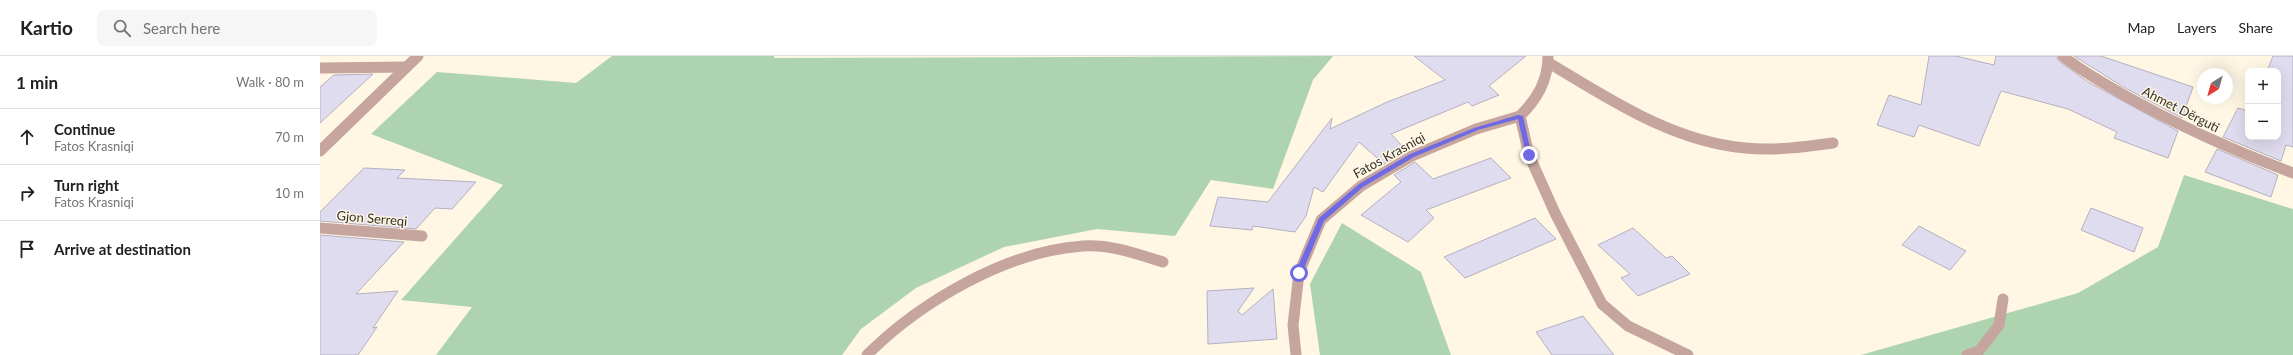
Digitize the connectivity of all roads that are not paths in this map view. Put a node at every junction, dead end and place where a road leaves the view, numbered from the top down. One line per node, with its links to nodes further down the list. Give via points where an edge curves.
1 (418, 56): 4 (street)
2 (2063, 56): 9 (street, Ahmet Dërguti, via 2103,83 2185,129)
3 (1548, 59): 6 (street, Fatos Krasniqi, via 1544,82 1535,102); 7 (street, via 1648,119 1690,136 1734,147 1782,150)
4 (406, 67): 5 (street); 8 (street)
5 (320, 68)
6 (1520, 116): 15 (street, Fatos Krasniqi, via 1476,129 1412,156 1361,186 1321,220 1299,273 1293,325); 16 (street, via 1529,155 1555,213 1602,304 1628,326)
7 (1833, 143)
8 (320, 151)
9 (2293, 173)
10 (320, 228): 11 (street, Gjon Serreqi)
11 (422, 236)
12 (1163, 262): 14 (street, via 1113,247 1083,246 1050,251 967,282 918,309 880,339)
13 (2003, 299): 17 (street, via 1999,325 1979,351)
14 (867, 355)
15 (1296, 355)
16 (1688, 355)
17 (1967, 355)

